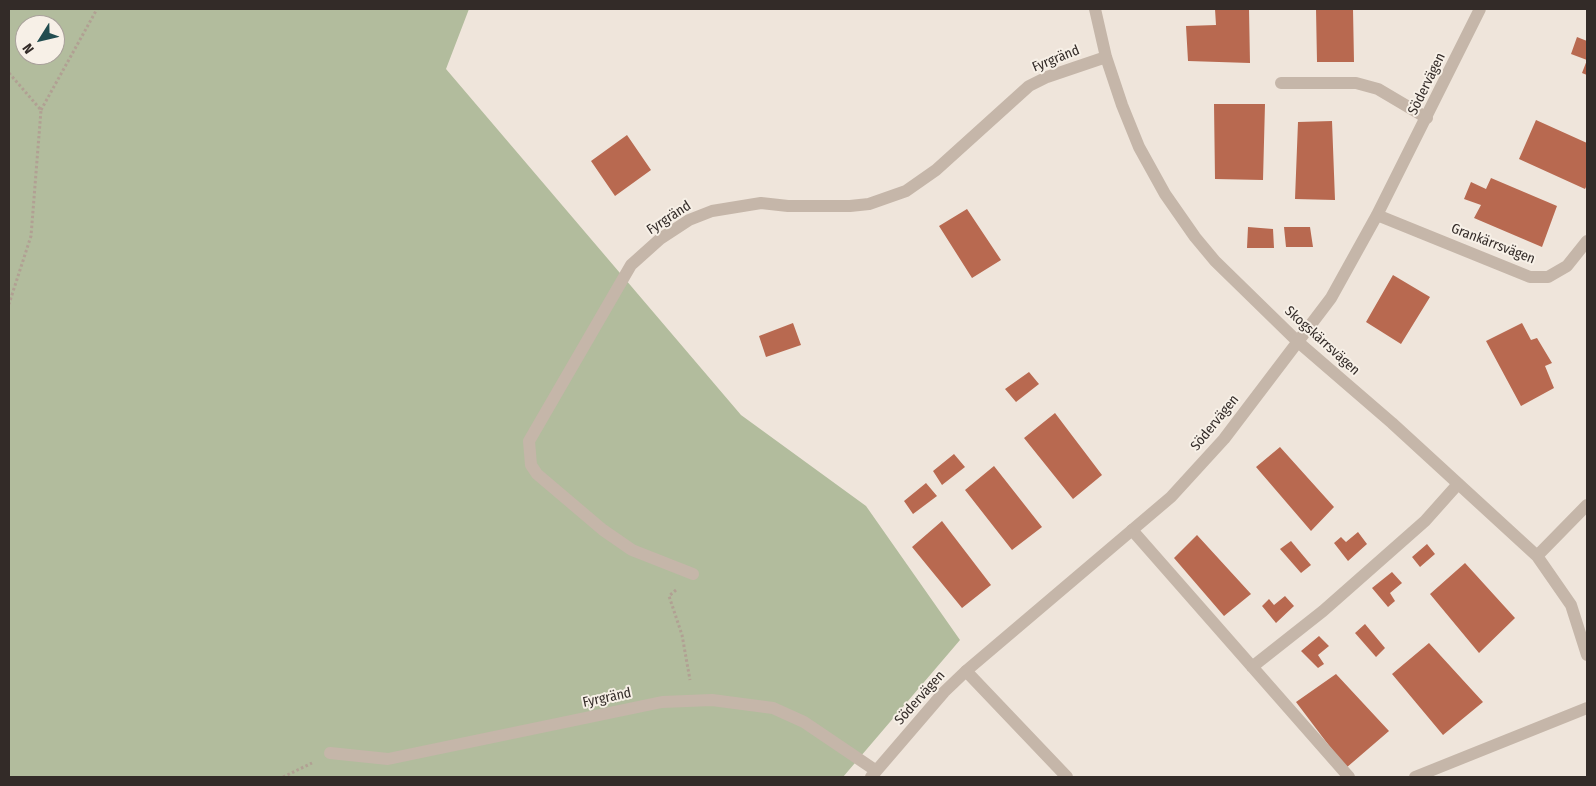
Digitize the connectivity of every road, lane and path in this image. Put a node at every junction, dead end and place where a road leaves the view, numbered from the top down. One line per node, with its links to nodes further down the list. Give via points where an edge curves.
1 (96, 9): 7 (path)
2 (1095, 9): 4 (street, Skogskärrsvägen)
3 (1480, 9): 8 (street, Södervägen)
4 (1106, 57): 12 (street, Skogskärrsvägen, via 1139,147 1165,194 1215,261); 17 (street, Fyrgränd, via 1029,86 936,170 906,191 868,204 850,206 761,203 712,211 689,220 660,239 631,265 529,441 531,465 537,474 603,530 632,550)
5 (9, 73): 7 (path)
6 (1281, 83): 8 (street, via 1356,83 1378,89)
7 (41, 110): 11 (path, via 31,236)
8 (1427, 118): 9 (street, Södervägen)
9 (1377, 215): 10 (street, Grankärrsvägen, via 1530,276 1548,277 1567,266); 12 (street, Södervägen, via 1331,298)
10 (1587, 241)
11 (9, 304)
12 (1297, 340): 13 (street, Skogskärrsvägen); 15 (street, Södervägen, via 1224,440 1171,497)
13 (1458, 484): 16 (street, Skogskärrsvägen); 19 (street, via 1424,521 1323,611)
14 (1587, 505): 16 (street)
15 (1132, 530): 19 (street); 20 (street, Södervägen)
16 (1537, 556): 18 (street, Skogskärrsvägen, via 1571,605)
17 (693, 574): 21 (path, via 669,596 682,635 691,688)
18 (1587, 655)
19 (1252, 666): 27 (street)
20 (966, 671): 24 (street, Södervägen); 26 (street)
21 (712, 700): 23 (street, Fyrgränd, via 662,702 388,760); 24 (street, Fyrgränd, via 773,708 804,722)
22 (1587, 708): 28 (street)
23 (330, 753): 25 (path)
24 (873, 774)
25 (283, 777)
26 (1067, 777)
27 (1349, 777)
28 (1415, 777)

